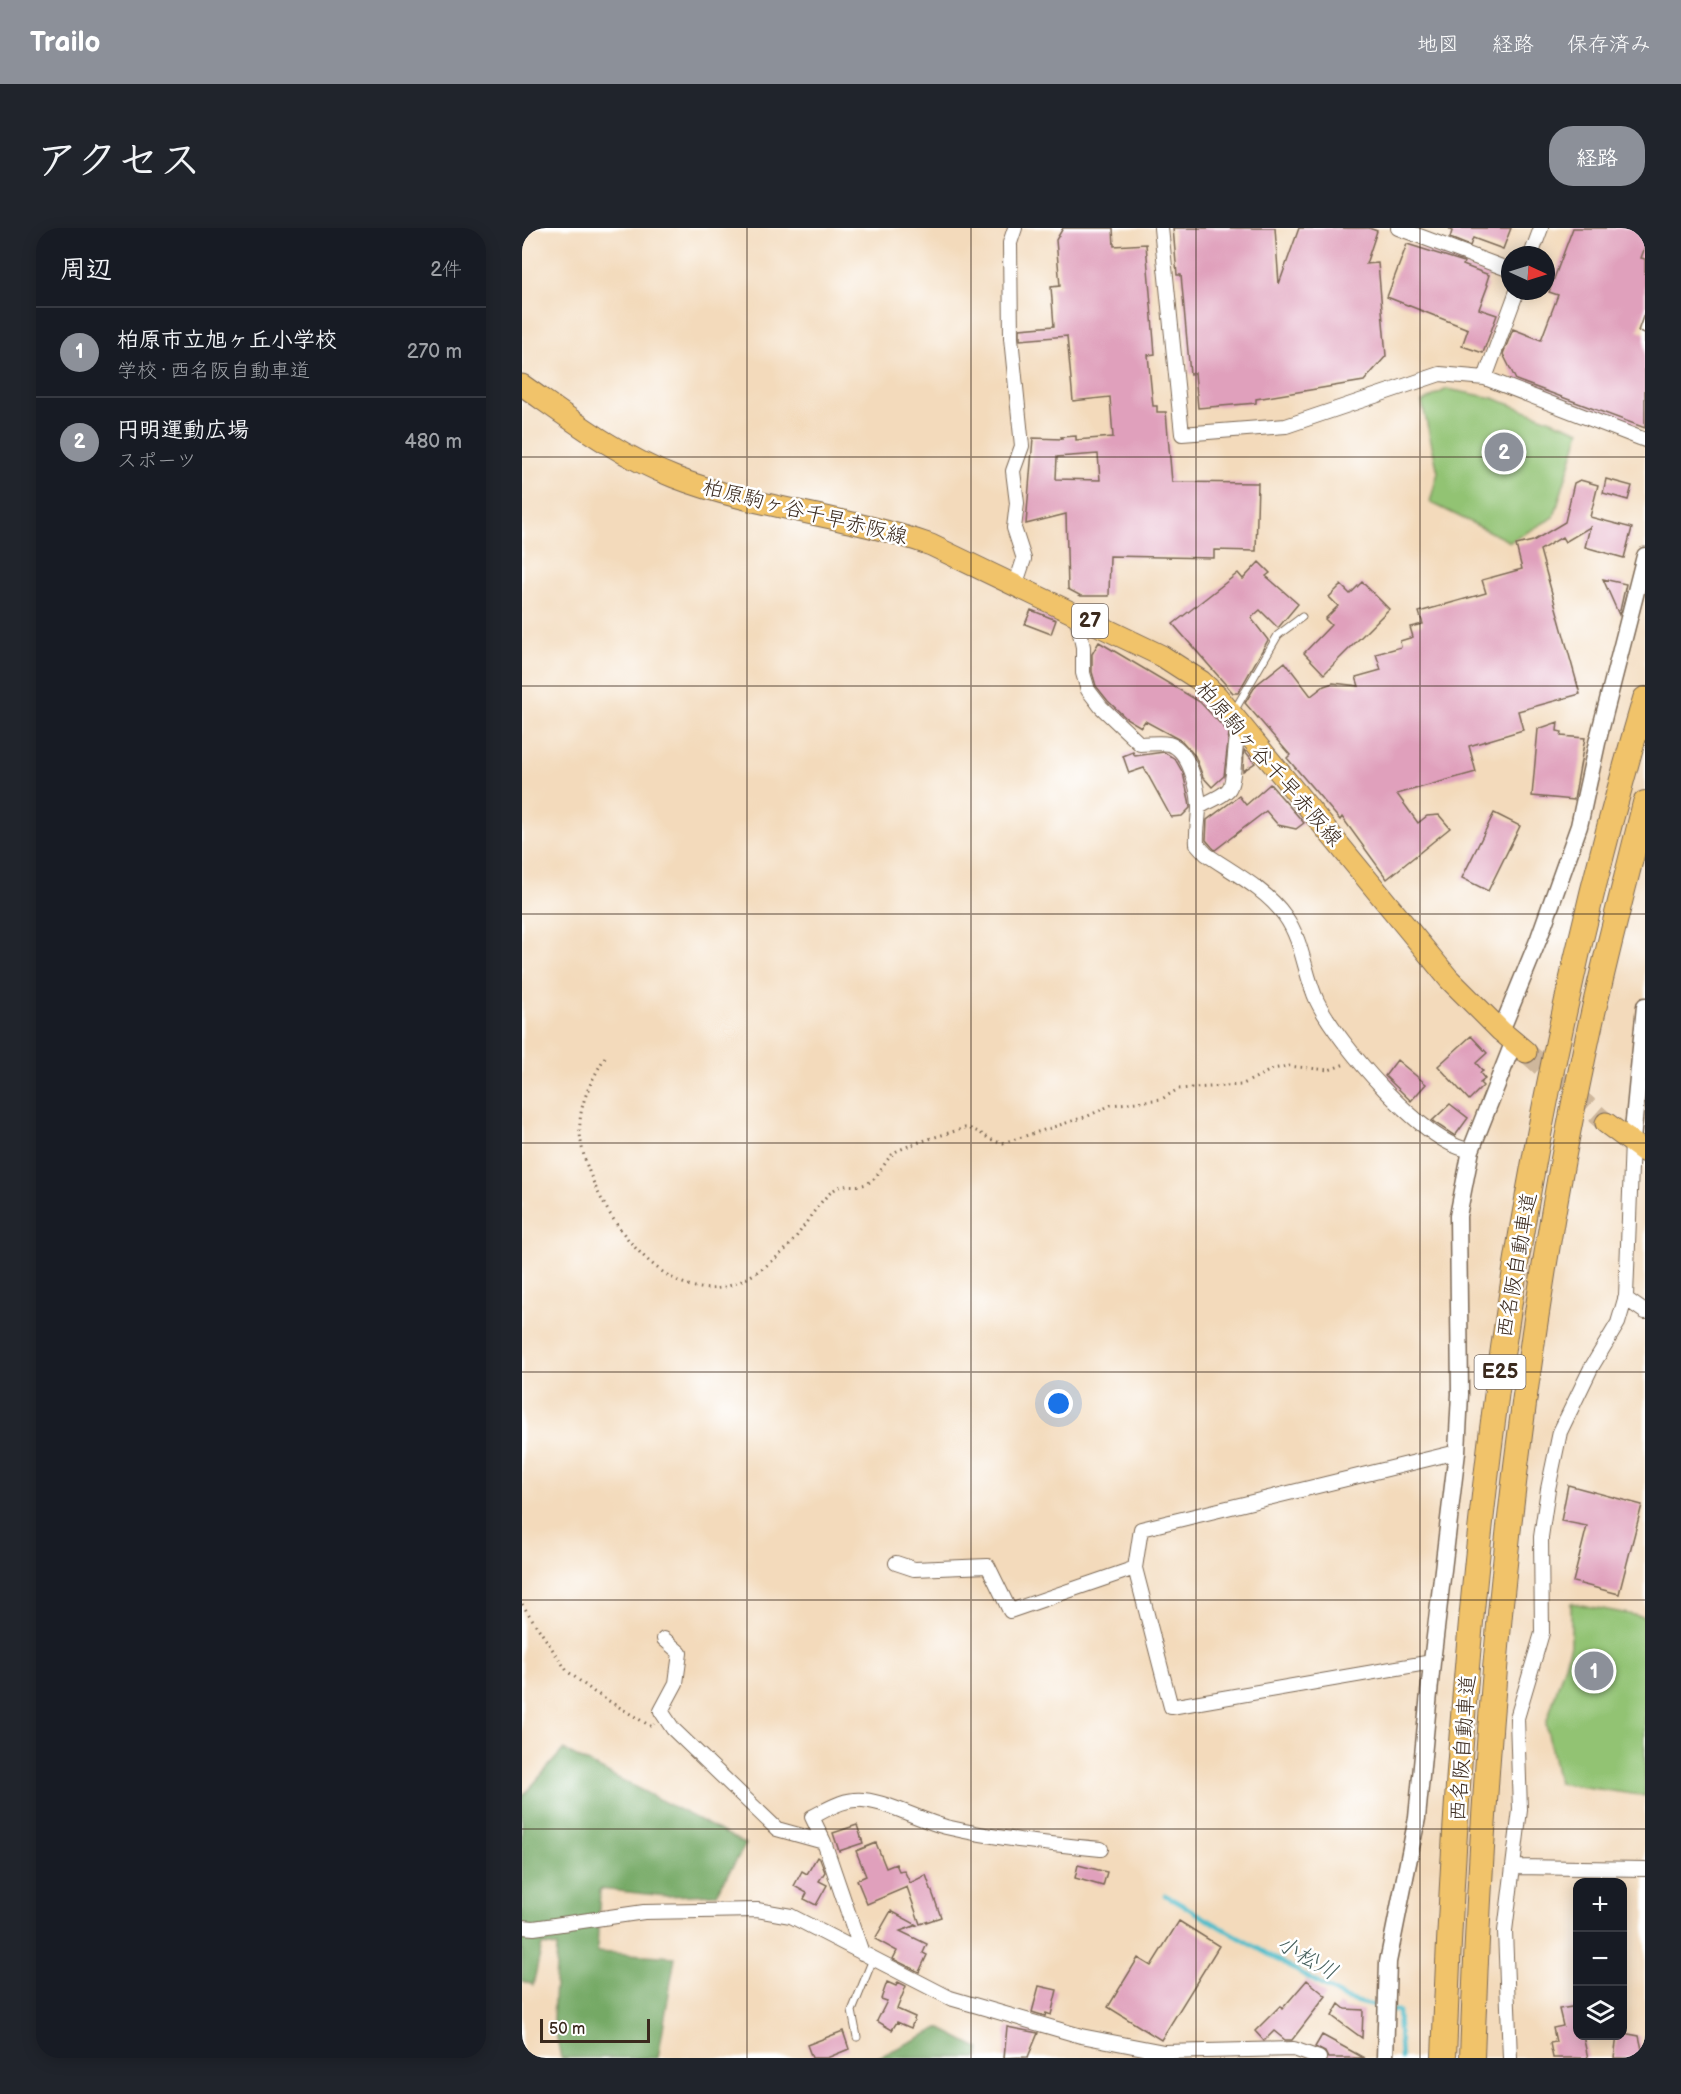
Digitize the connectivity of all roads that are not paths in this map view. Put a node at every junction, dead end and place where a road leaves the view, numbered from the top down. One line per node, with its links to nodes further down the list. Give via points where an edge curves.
1 (1015, 228): 12 (street, via 1010,243 1011,338 1023,446 1012,471 1017,503 1014,528 1024,559)
2 (1161, 228): 8 (street, via 1182,434 1286,426 1440,374)
3 (1398, 228): 6 (street)
4 (1541, 228): 5 (street)
5 (1534, 246)
6 (1501, 267)
7 (1514, 300): 8 (street)
8 (1485, 378): 10 (street)
9 (522, 385): 12 (main road, 柏原駒ヶ谷千早赤阪線 / 27, via 619,453 675,477 891,531 931,545)
10 (1645, 440)
11 (1645, 556): 20 (street, via 1579,826 1539,938)
12 (1015, 586): 13 (main road, 柏原駒ヶ谷千早赤阪線 / 27)
13 (1076, 615): 16 (main road, 柏原駒ヶ谷千早赤阪線 / 27, via 1171,661 1201,681); 18 (street, via 1088,690 1140,744 1168,744 1177,748 1186,759)
14 (1302, 617): 16 (lane, via 1278,635)
15 (1645, 699): 40 (highway, 西名阪自動車道 / E25, via 1569,995 1531,1179 1503,1348 1481,1521 1466,1696)
16 (1236, 720): 18 (street, via 1233,781 1228,791); 20 (main road, 柏原駒ヶ谷千早赤阪線 / 27, via 1449,979)
17 (1645, 803): 41 (highway, 西名阪自動車道 / E25, via 1586,1045 1566,1146 1514,1482 1482,1823)
18 (1199, 807): 23 (street, via 1197,844 1285,915 1298,937 1317,1001 1370,1076 1449,1143)
19 (1645, 1006): 22 (street)
20 (1514, 1041): 23 (street)
21 (1606, 1123): 22 (main road)
22 (1638, 1146): 24 (street)
23 (1471, 1150): 26 (street, via 1458,1216 1460,1394)
24 (1625, 1298): 25 (street); 33 (street, via 1618,1323 1560,1432 1548,1489 1541,1537 1542,1633 1517,1718 1520,1810)
25 (1645, 1312)
26 (1456, 1452): 28 (street, via 1142,1529); 30 (street)
27 (896, 1563): 28 (street, via 914,1569 988,1566 1010,1611)
28 (1135, 1568): 30 (street, via 1171,1707)
29 (664, 1639): 31 (street, via 680,1653 676,1683 661,1712 673,1729 777,1829)
30 (1432, 1662): 39 (street, via 1417,1818 1388,1962)
31 (824, 1842): 32 (street, via 812,1817 846,1801 863,1800 974,1834); 36 (street)
32 (1101, 1848)
33 (1514, 1868): 34 (street); 42 (street, via 1505,1931)
34 (1645, 1869)
35 (522, 1927): 36 (street, via 644,1912 757,1910 791,1916)
36 (867, 1956): 37 (lane, via 852,2011); 38 (street, via 950,1998 1081,2036 1164,2052 1294,2049)
37 (857, 2037)
38 (1318, 2058)
39 (1385, 2058)
40 (1444, 2058)
41 (1472, 2058)
42 (1510, 2058)

